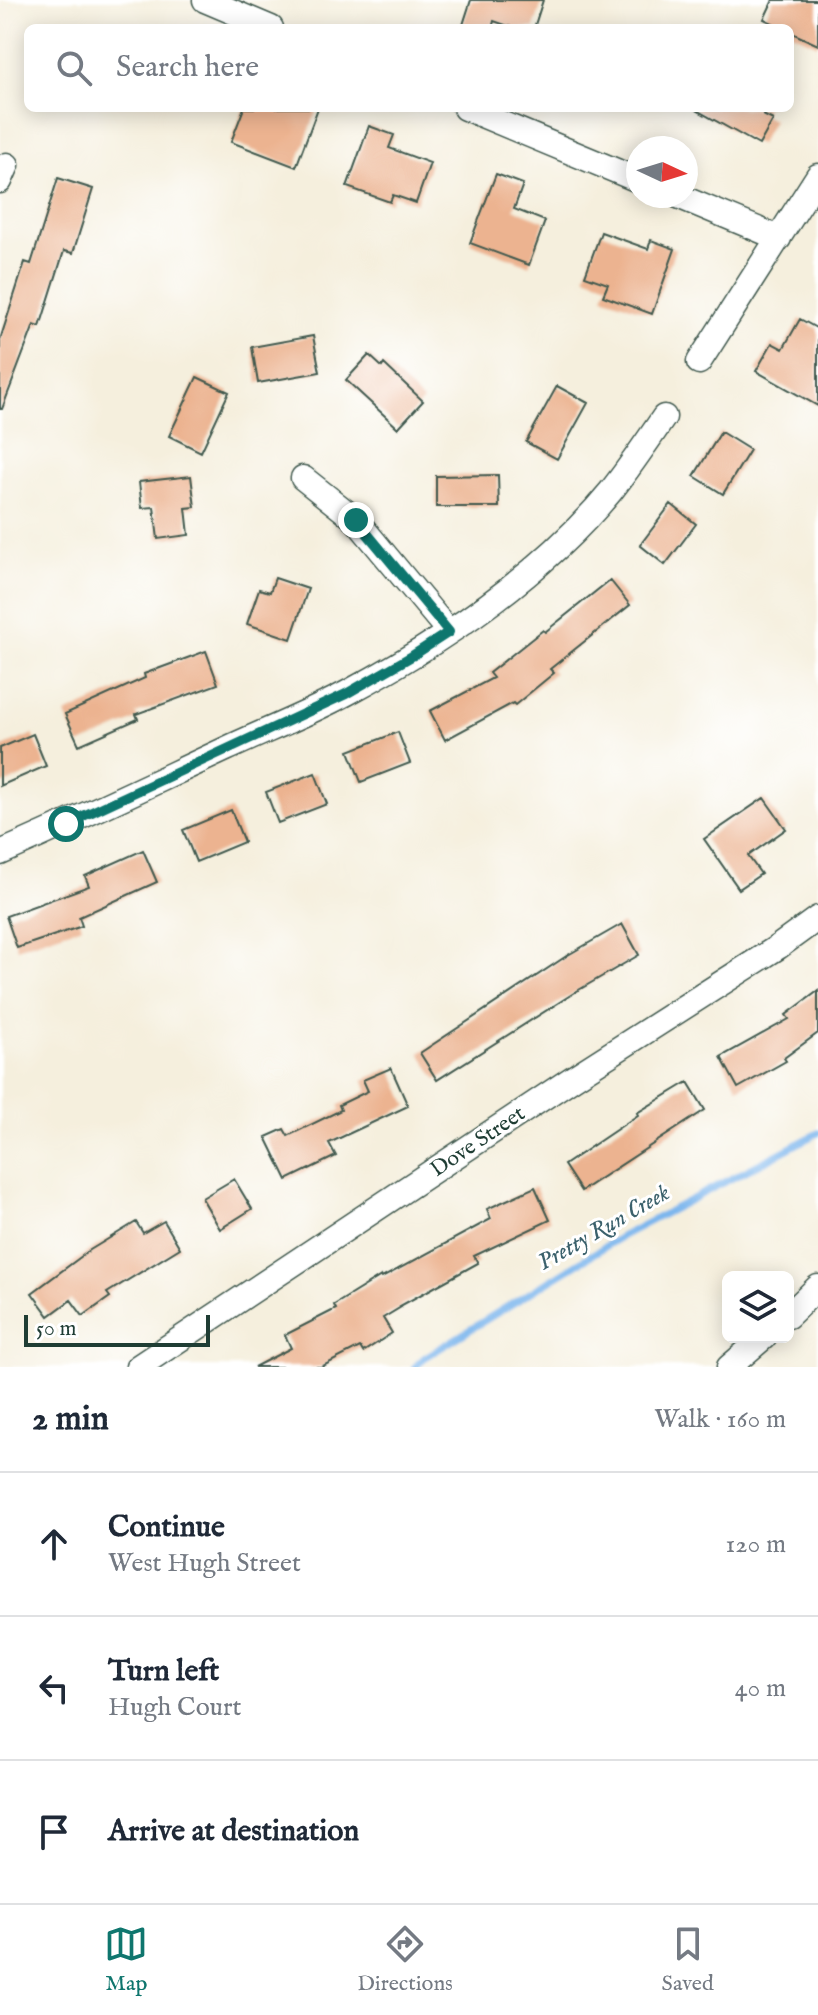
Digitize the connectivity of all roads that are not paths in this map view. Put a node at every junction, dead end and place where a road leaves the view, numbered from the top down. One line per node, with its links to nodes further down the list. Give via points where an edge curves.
1 (205, 0): 2 (street)
2 (262, 24)
3 (475, 112): 4 (street)
4 (626, 175)
5 (818, 176): 7 (street)
6 (698, 204): 7 (street)
7 (779, 238): 8 (street)
8 (699, 362)
9 (664, 417): 11 (street, via 578,527)
10 (303, 478): 11 (street, via 356,520)
11 (449, 632): 12 (street, via 346,694)
12 (0, 853)
13 (818, 918): 17 (street, Dove Street)
14 (818, 1287): 15 (street)
15 (794, 1310)
16 (757, 1343): 18 (street)
17 (138, 1367)
18 (729, 1367)

